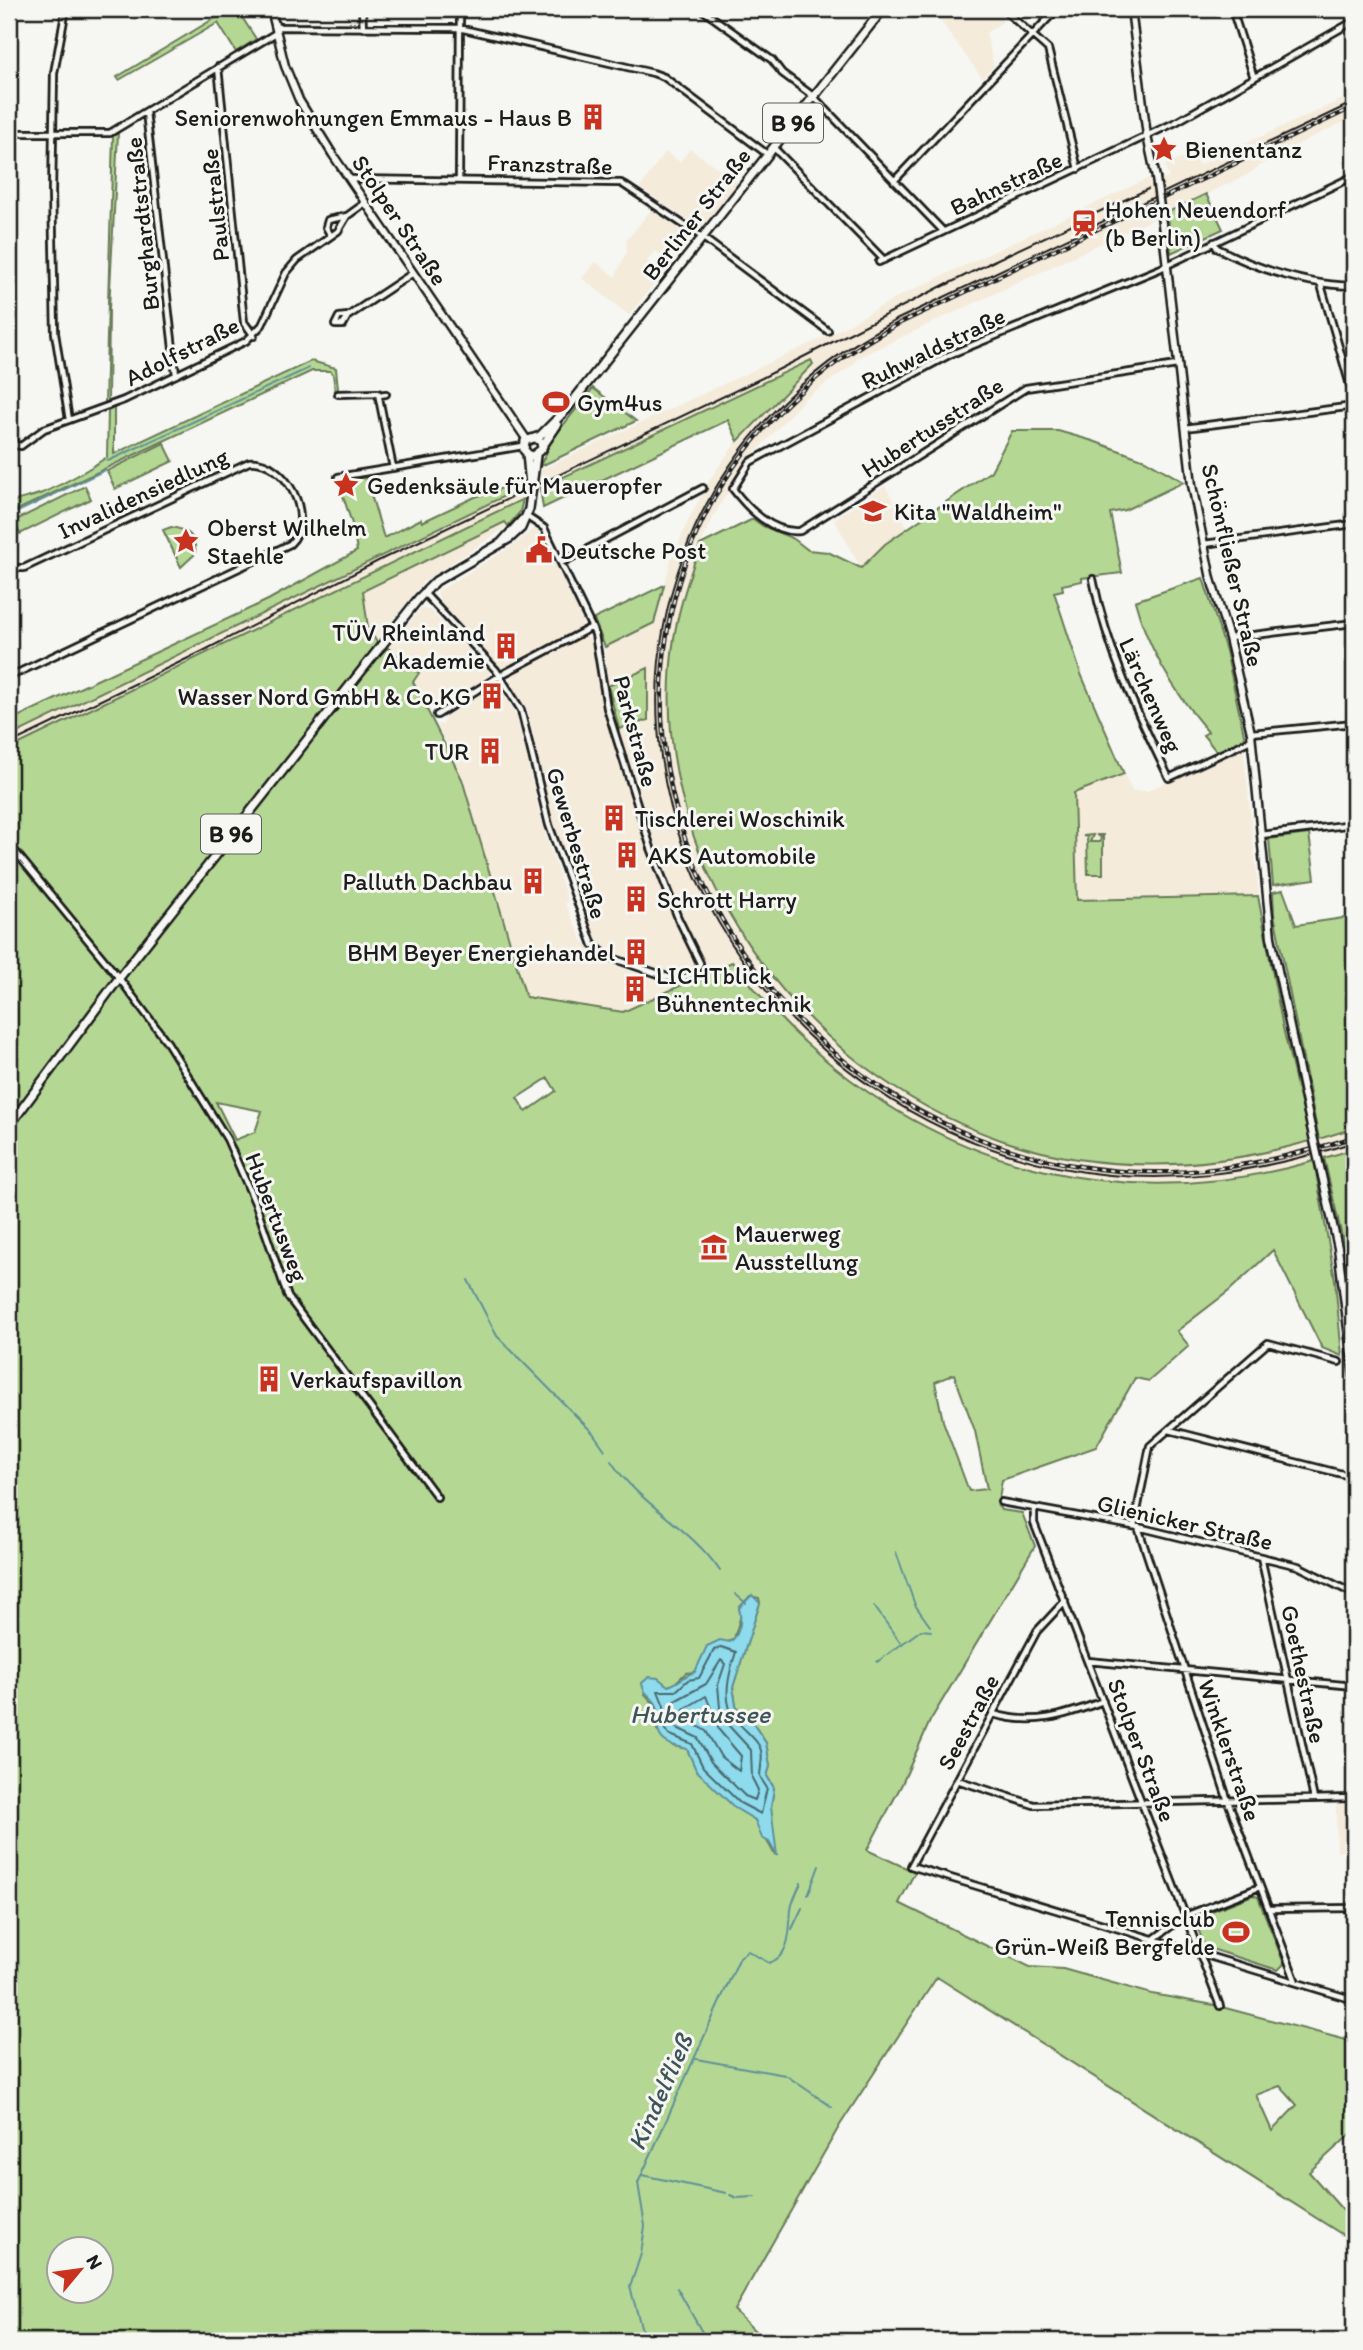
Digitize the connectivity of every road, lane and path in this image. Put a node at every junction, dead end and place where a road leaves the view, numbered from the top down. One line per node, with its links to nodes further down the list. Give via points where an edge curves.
1 (66, 9): 21 (street, via 54,73)
2 (271, 9): 14 (main road, Stolper Straße)
3 (362, 9): 12 (street)
4 (460, 9): 13 (street)
5 (701, 9): 18 (street)
6 (883, 9): 18 (main road, Berliner Straße / B 96)
7 (1003, 9): 15 (street)
8 (1057, 9): 15 (street)
9 (1131, 9): 22 (main road, Schönfließer Straße)
10 (1232, 9): 17 (street)
11 (1354, 21): 17 (street, Bahnstraße)
12 (363, 28): 13 (street); 14 (street)
13 (459, 28): 24 (street, via 659,74); 27 (street)
14 (276, 30): 16 (street); 28 (main road, Stolper Straße, via 299,100)
15 (1033, 33): 25 (street, via 1048,49); 29 (street)
16 (218, 67): 19 (street); 42 (street, Paulstraße, via 244,322)
17 (1254, 78): 22 (street, Bahnstraße)
18 (813, 96): 23 (main road, Berliner Straße / B 96); 29 (street)
19 (146, 112): 21 (street, via 110,132); 44 (street, Burghardtstraße)
20 (9, 133): 21 (street)
21 (52, 133): 51 (street, via 55,333)
22 (1147, 136): 25 (street, Bahnstraße); 36 (main road, Schönfließer Straße, bridge)
23 (773, 148): 24 (main road, Berliner Straße / B 96); 32 (street, Bahnstraße, via 882,261)
24 (768, 155): 34 (main road, Berliner Straße / B 96)
25 (1078, 169): 32 (street, Bahnstraße)
26 (1354, 176): 35 (street, Ruhwaldstraße)
27 (459, 179): 28 (street, Franzstraße); 34 (street, Franzstraße, via 615,181)
28 (349, 180): 30 (main road, Stolper Straße)
29 (894, 182): 32 (street)
30 (365, 203): 31 (street); 37 (main road, Stolper Straße)
31 (347, 216): 33 (street); 33 (street, via 328,219)
32 (943, 231)
33 (331, 236): 42 (street, Adolfstraße, via 286,273)
34 (702, 237): 41 (street, Franzstraße); 50 (main road, Berliner Straße / B 96)
35 (1214, 242): 36 (street, Ruhwaldstraße); 38 (street, via 1217,248 1261,268)
36 (1165, 265): 43 (main road, Schönfließer Straße); 60 (street, Ruhwaldstraße, via 949,355 750,462)
37 (413, 273): 40 (street); 54 (main road, Stolper Straße)
38 (1321, 285): 39 (street); 48 (street)
39 (1354, 286)
40 (348, 316)
41 (828, 331)
42 (254, 336): 44 (street, Adolfstraße)
43 (1177, 365): 52 (main road, Schönfließer Straße); 60 (street, Hubertusstraße, via 1026,388 800,531 759,518)
44 (176, 375): 51 (street, Adolfstraße)
45 (338, 394): 47 (street)
46 (386, 394): 47 (street)
47 (379, 395): 58 (street)
48 (1354, 399)
49 (1354, 406): 52 (street)
50 (566, 410): 54 (main road, Berliner Straße / B 96); 55 (main road, Berliner Straße / B 96)
51 (69, 420): 53 (street, Adolfstraße, via 44,429 21,446 15,445)
52 (1184, 428): 65 (main road, Schönfließer Straße)
53 (9, 431)
54 (529, 441): 55 (main road); 56 (main road, B 96); 58 (street)
55 (542, 447): 57 (main road, B 96)
56 (527, 454): 57 (main road); 62 (main road, B 96)
57 (537, 456): 62 (main road, B 96)
58 (393, 468): 59 (street)
59 (338, 477)
60 (733, 486)
61 (703, 488): 66 (street)
62 (532, 496): 63 (main road, B 96)
63 (525, 517): 66 (street, Parkstraße, via 543,526); 69 (main road, B 96, via 501,543 436,581)
64 (1354, 524): 65 (street)
65 (1204, 544): 72 (main road, Schönfließer Straße)
66 (561, 563): 71 (street, Parkstraße)
67 (9, 568): 74 (street, Invalidensiedlung, via 24,568 249,463 264,463 278,471 300,511 296,536 283,548)
68 (1093, 579): 77 (street, Lärchenweg, via 1119,672 1169,778)
69 (424, 593): 73 (street, Gewerbestraße); 82 (main road, B 96)
70 (1354, 622): 72 (street)
71 (592, 627): 73 (street); 81 (street, Parkstraße, via 607,708 651,848)
72 (1229, 638): 77 (main road, Schönfließer Straße)
73 (500, 676): 75 (street); 81 (street, Gewerbestraße, via 522,711 548,823 592,943 609,957 677,980 695,974)
74 (9, 677)
75 (437, 715)
76 (1354, 723): 77 (street)
77 (1251, 737): 79 (main road, Schönfließer Straße)
78 (1354, 824): 79 (street)
79 (1261, 835): 85 (main road, Schönfließer Straße, bridge, via 1271,937 1339,1257)
80 (9, 844): 82 (street, Hubertusweg)
81 (700, 964)
82 (119, 978): 83 (main road, B 96); 88 (street, Hubertusweg, via 167,1042 227,1139 288,1297)
83 (9, 1126)
84 (1339, 1362): 86 (street, via 1268,1343)
85 (1354, 1378)
86 (1168, 1430): 87 (street); 91 (street, via 1150,1446)
87 (1354, 1477)
88 (437, 1497)
89 (1001, 1502): 90 (street, Glienicker Straße)
90 (1034, 1508): 91 (street, Glienicker Straße); 94 (street, Stolper Straße, via 1034,1523)
91 (1136, 1527): 92 (street, Glienicker Straße); 96 (street, Winklerstraße)
92 (1261, 1557): 93 (street, Glienicker Straße, via 1303,1568); 97 (street, Goethestraße)
93 (1354, 1594)
94 (1065, 1601): 95 (street, Stolper Straße); 100 (street, Seestraße, via 1037,1631)
95 (1088, 1661): 96 (street); 99 (street, Stolper Straße)
96 (1185, 1670): 97 (street); 104 (street, Winklerstraße)
97 (1288, 1680): 98 (street); 103 (street, Goethestraße)
98 (1354, 1686)
99 (1103, 1701): 100 (street, via 1051,1719 1020,1720); 105 (street, Stolper Straße)
100 (993, 1714): 101 (street, Seestraße)
101 (957, 1780): 105 (street, via 1034,1805); 110 (street, Seestraße, via 911,1866)
102 (1354, 1798): 103 (street)
103 (1314, 1799): 104 (street)
104 (1228, 1801): 105 (street); 106 (street, Winklerstraße)
105 (1142, 1803): 109 (street, Stolper Straße)
106 (1260, 1886): 108 (street, Winklerstraße); 109 (street)
107 (1354, 1908): 108 (street)
108 (1269, 1909): 112 (street, Winklerstraße)
109 (1185, 1916): 110 (street); 111 (street, Stolper Straße)
110 (1155, 1939): 111 (street)
111 (1199, 1952): 112 (street); 114 (street, Stolper Straße)
112 (1296, 1982): 113 (street)
113 (1354, 2000)
114 (1220, 2006)

